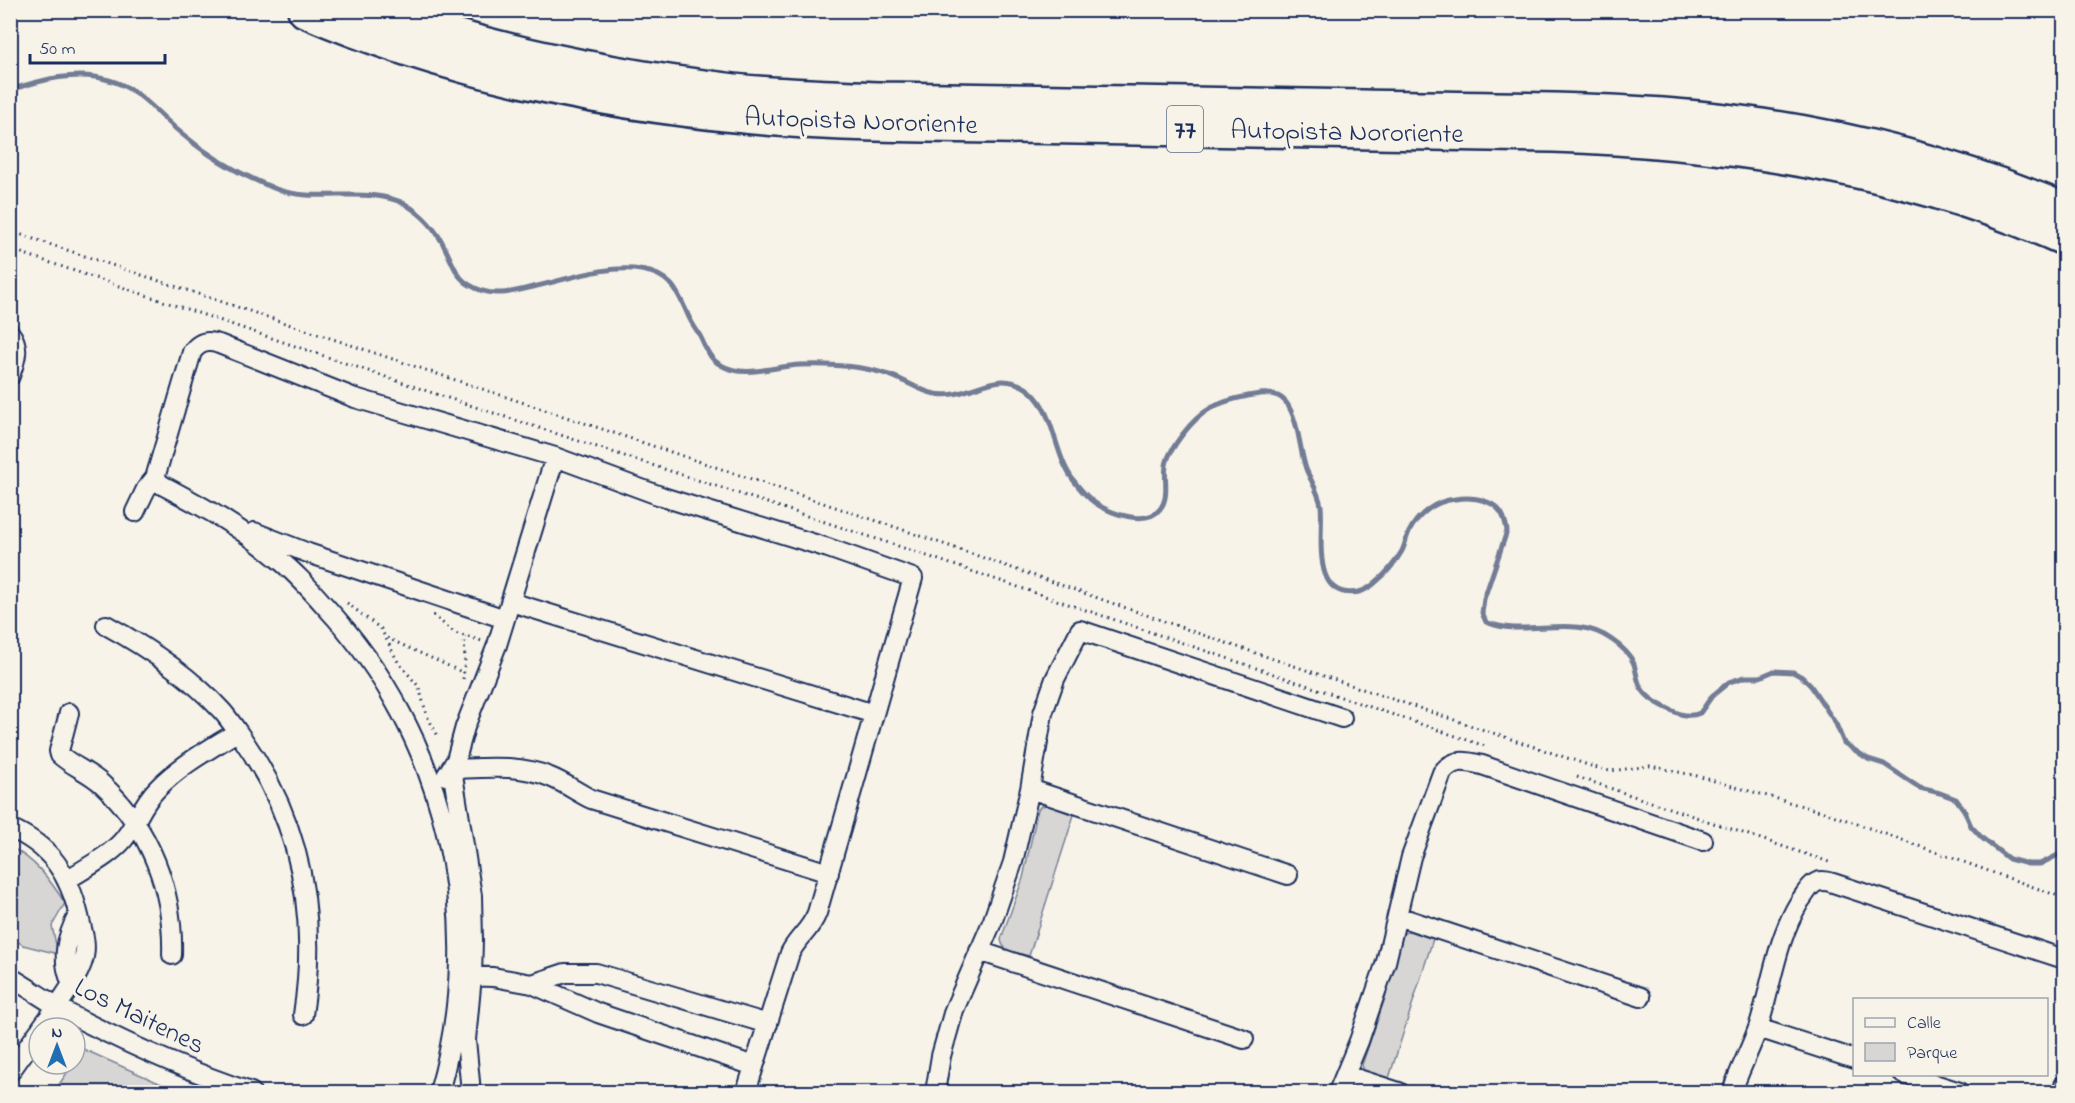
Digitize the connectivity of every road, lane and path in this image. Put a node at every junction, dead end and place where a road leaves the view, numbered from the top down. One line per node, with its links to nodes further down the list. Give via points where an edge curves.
1 (305, 10): 5 (highway, Autopista Nororiente / 77, via 421,53 478,69 588,93 704,112 882,124 1663,140 1779,155 1882,176 1994,210)
2 (374, 10): 3 (highway, Autopista Nororiente / 77, via 432,31 526,56 734,91 896,99 1552,110 1718,120 1908,156)
3 (2064, 210)
4 (10, 231): 42 (path, via 906,531 1594,767 1610,771 1650,766 1719,782 1827,813)
5 (2064, 238)
6 (10, 249): 30 (path)
7 (10, 333): 8 (street, via 17,351)
8 (10, 376)
9 (555, 457): 10 (street, via 355,398 208,341 192,352); 16 (street); 26 (street, via 666,498 912,578)
10 (155, 478): 11 (street); 12 (street)
11 (135, 512)
12 (230, 523): 13 (street); 14 (street)
13 (308, 553): 14 (street, via 297,555); 18 (street)
14 (290, 568): 33 (street, via 348,630 375,667 405,717)
15 (342, 598): 21 (path, via 381,629)
16 (511, 602): 18 (street); 26 (street)
17 (424, 610): 20 (path)
18 (505, 619): 22 (street)
19 (105, 625): 28 (street, via 181,673 224,713)
20 (464, 636): 22 (path); 23 (path)
21 (387, 639): 23 (path); 29 (path, via 398,662 419,687 427,716 438,736)
22 (497, 645): 29 (street)
23 (464, 673): 24 (path)
24 (462, 684)
25 (69, 713): 35 (street, via 60,755 100,782)
26 (874, 714): 39 (street)
27 (1342, 718): 34 (street, via 1080,630 1043,713)
28 (237, 732): 35 (street, via 159,787); 52 (street, via 281,806 299,862 309,937)
29 (462, 736): 31 (street)
30 (1488, 747)
31 (452, 769): 33 (street); 39 (street, via 537,772 591,800); 48 (street, via 472,896 473,940)
32 (1567, 773): 38 (path)
33 (434, 788): 48 (street, via 455,877)
34 (1030, 789): 40 (street); 44 (street, via 1005,888)
35 (135, 820): 41 (street, via 118,846); 45 (street, via 167,896)
36 (10, 828): 41 (street, via 43,848)
37 (1704, 841): 43 (street, via 1482,765 1456,762 1442,773 1425,816)
38 (1838, 865)
39 (829, 873): 54 (street, via 811,927 790,953)
40 (1288, 875)
41 (67, 880): 51 (street, via 78,915 66,947 66,965 72,982)
42 (2064, 898)
43 (1397, 916): 50 (street); 61 (street, via 1386,962)
44 (979, 951): 56 (street); 68 (street, via 951,1017)
45 (172, 955)
46 (2061, 958): 55 (street, via 1820,881 1808,889 1786,929)
47 (10, 976): 51 (street, Los Maitenes)
48 (465, 976): 49 (street); 65 (street); 66 (street)
49 (532, 984): 54 (street, via 565,973 596,974); 59 (street, via 598,1012)
50 (1641, 997)
51 (57, 1005): 53 (street); 64 (street, Los Maitenes, via 159,1057)
52 (303, 1015)
53 (50, 1016)
54 (768, 1024): 59 (street)
55 (1758, 1028): 58 (street); 71 (street)
56 (1244, 1039)
57 (27, 1048): 60 (street)
58 (1853, 1059)
59 (754, 1066): 67 (street)
60 (10, 1072)
61 (1346, 1075): 69 (street); 70 (street)
62 (1909, 1076): 72 (street)
63 (2064, 1085): 73 (street)
64 (251, 1092)
65 (439, 1092)
66 (471, 1092)
67 (746, 1092)
68 (935, 1092)
69 (1338, 1092)
70 (1399, 1092)
71 (1732, 1092)
72 (1960, 1092)
73 (2061, 1092)

